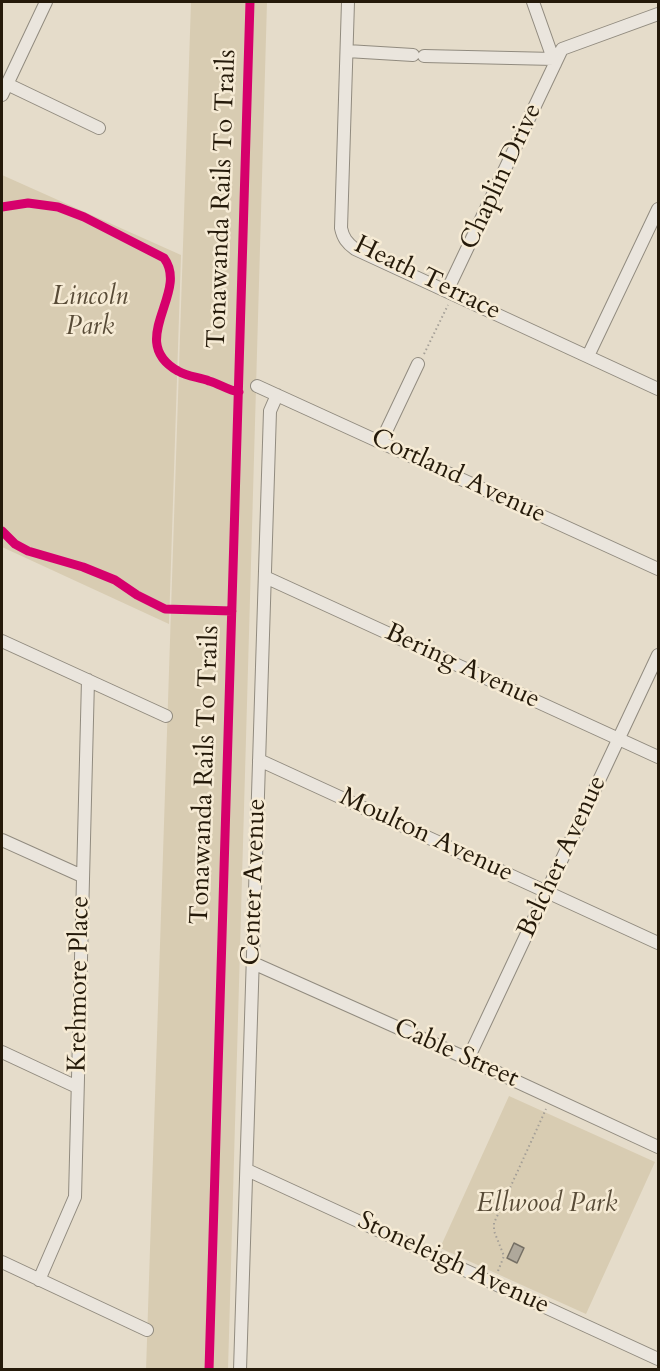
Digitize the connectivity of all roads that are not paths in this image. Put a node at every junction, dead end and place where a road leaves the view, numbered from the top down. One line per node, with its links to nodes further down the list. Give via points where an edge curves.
1 (46, 2): 7 (street)
2 (348, 2): 5 (street, Heath Terrace)
3 (533, 2): 6 (street)
4 (658, 14): 6 (street, Chaplin Drive, via 562,48)
5 (347, 51): 6 (street); 10 (street, Heath Terrace, via 343,236 355,249)
6 (555, 61): 10 (street, Chaplin Drive)
7 (4, 90): 8 (street)
8 (99, 128)
9 (658, 209): 11 (street)
10 (450, 292): 11 (street, Heath Terrace)
11 (588, 356): 14 (street, Heath Terrace)
12 (418, 364): 16 (street)
13 (257, 386): 15 (street, Cortland Avenue)
14 (658, 389)
15 (277, 395): 16 (street, Cortland Avenue); 18 (street, Center Avenue, via 270,411)
16 (381, 442): 17 (street, Cortland Avenue)
17 (658, 569)
18 (265, 577): 23 (street, Bering Avenue); 25 (street, Center Avenue)
19 (2, 641): 21 (street)
20 (658, 655): 23 (street, Belcher Avenue)
21 (88, 680): 22 (street); 27 (street, Krehmore Place)
22 (166, 716)
23 (619, 739): 24 (street, Bering Avenue); 28 (street, Belcher Avenue)
24 (658, 757)
25 (259, 760): 28 (street, Moulton Avenue); 30 (street, Center Avenue)
26 (2, 840): 27 (street)
27 (82, 876): 33 (street, Krehmore Place)
28 (546, 891): 29 (street, Moulton Avenue); 32 (street, Belcher Avenue)
29 (658, 943)
30 (252, 963): 32 (street, Cable Street); 35 (street, Center Avenue)
31 (2, 1052): 33 (street)
32 (468, 1059): 34 (street, Cable Street)
33 (77, 1087): 37 (street, Krehmore Place, via 74,1203)
34 (658, 1147)
35 (247, 1170): 39 (street, Stoneleigh Avenue); 40 (street, Center Avenue)
36 (2, 1262): 37 (street)
37 (39, 1280): 38 (street)
38 (147, 1330)
39 (658, 1359)
40 (240, 1370)

